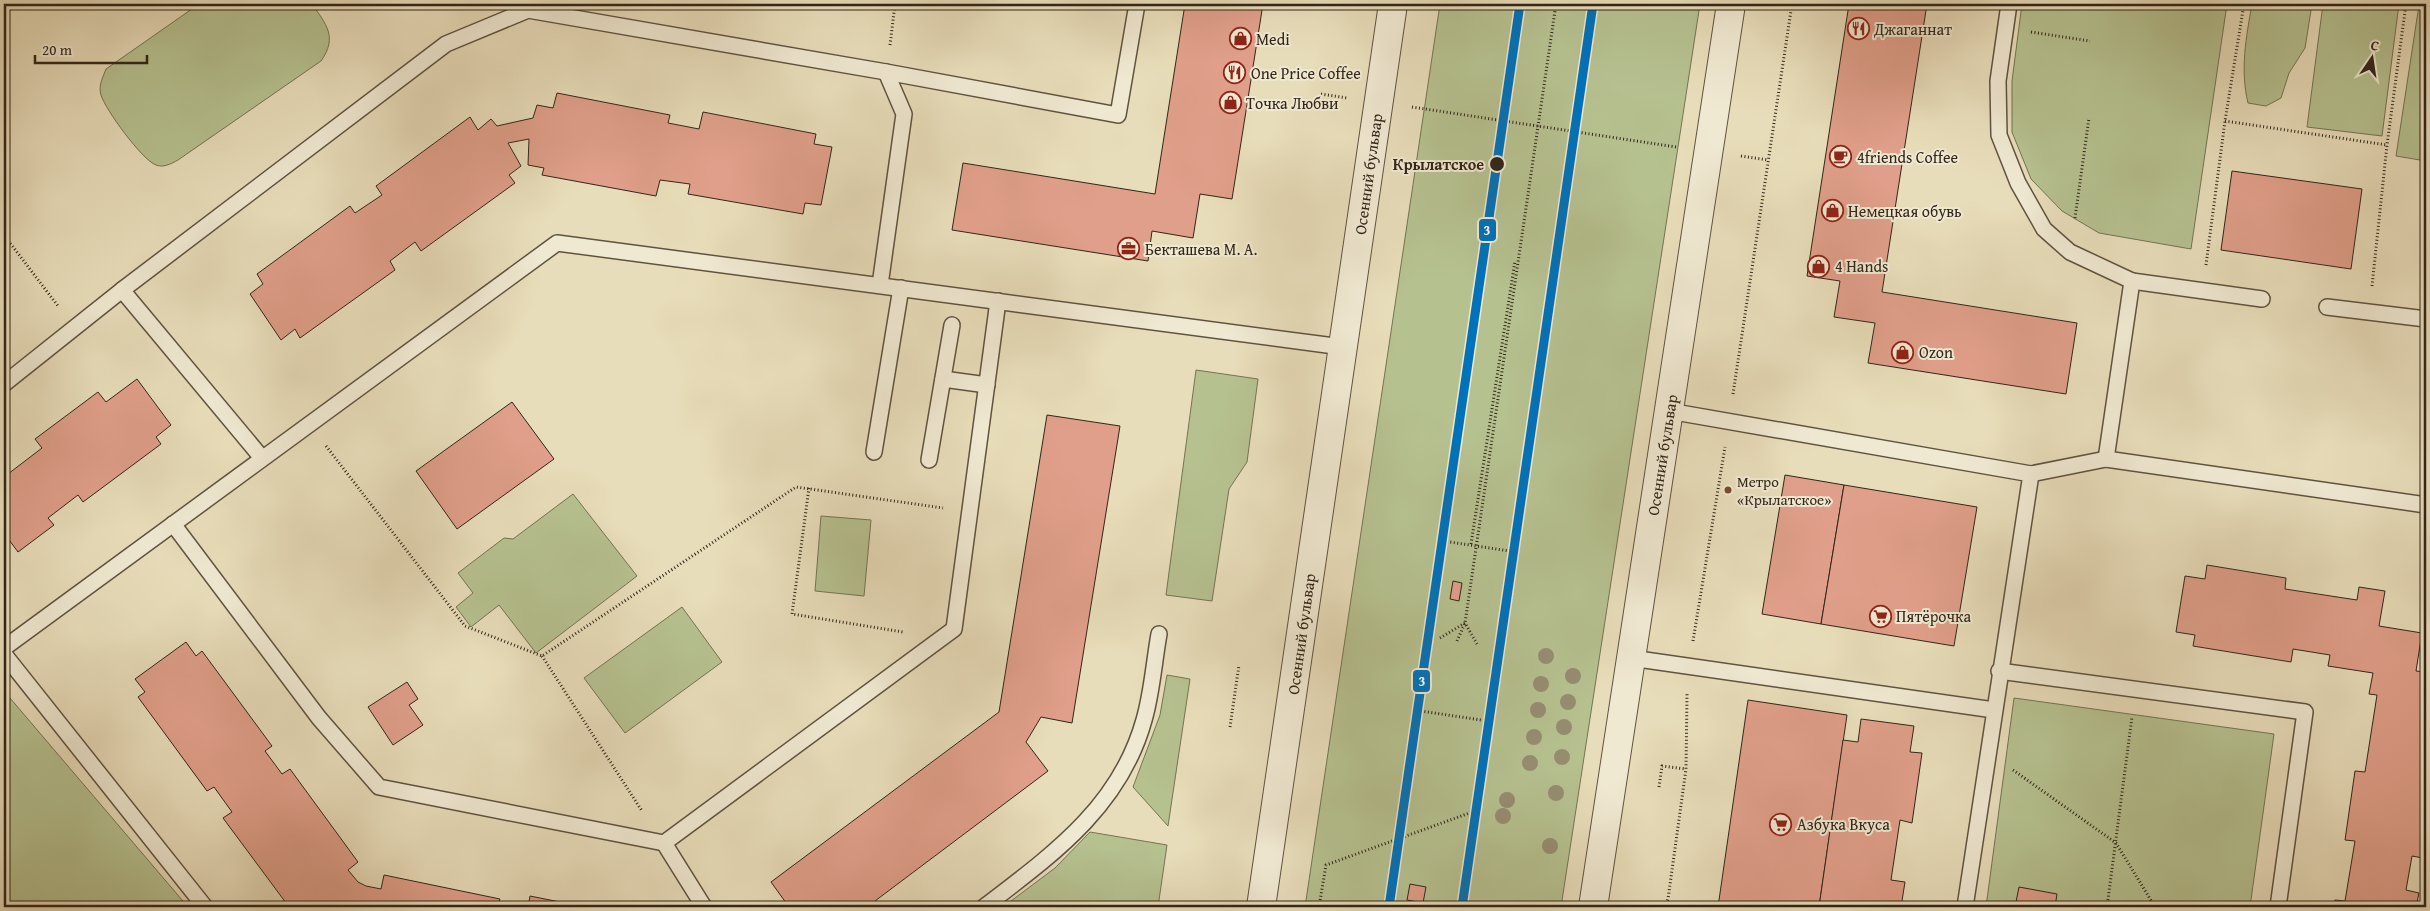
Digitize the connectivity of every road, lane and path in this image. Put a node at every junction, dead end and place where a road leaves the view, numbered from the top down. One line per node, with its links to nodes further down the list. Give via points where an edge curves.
1 (896, 4): 12 (path)
2 (1138, 4): 12 (lane, via 1118,115)
3 (1393, 4): 14 (street, Осенний бульвар)
4 (1555, 4): 17 (path); 52 (path)
5 (1731, 4): 19 (street, Осенний бульвар)
6 (1792, 4): 20 (path)
7 (2009, 4): 10 (lane)
8 (2244, 4): 16 (path)
9 (2406, 4): 18 (path)
10 (2006, 28): 11 (path); 22 (lane, via 1998,80 1999,135 2018,183 2044,229)
11 (2090, 41)
12 (886, 72): 24 (lane, via 904,114); 26 (lane, via 528,10 446,44)
13 (1321, 94): 14 (path)
14 (1379, 102): 17 (path); 35 (street, Осенний бульвар)
15 (2089, 118): 22 (path)
16 (2225, 121): 18 (path); 27 (path)
17 (1536, 126): 19 (path); 51 (path)
18 (2387, 144): 31 (path)
19 (1709, 151): 20 (path); 39 (street, Осенний бульвар)
20 (1768, 160): 40 (path)
21 (4, 235): 34 (path)
22 (2070, 252): 23 (lane)
23 (2132, 281): 27 (lane); 44 (lane)
24 (880, 285): 25 (lane); 41 (lane, via 556,243)
25 (901, 288): 29 (lane); 42 (lane)
26 (122, 290): 34 (lane); 43 (lane)
27 (2203, 290): 28 (lane)
28 (2262, 299)
29 (998, 301): 35 (lane); 38 (lane)
30 (2328, 307): 31 (lane)
31 (2369, 313): 32 (lane)
32 (2426, 319)
33 (952, 325): 36 (lane)
34 (74, 328): 37 (lane)
35 (1342, 347): 81 (street, Осенний бульвар)
36 (943, 379): 38 (lane); 45 (lane)
37 (4, 384)
38 (987, 385): 49 (lane)
39 (1669, 411): 40 (lane); 61 (street, Осенний бульвар)
40 (1729, 421): 46 (lane); 63 (path)
41 (309, 424): 43 (lane); 60 (path, via 465,626)
42 (874, 452)
43 (262, 458): 50 (lane)
44 (2106, 459): 46 (lane); 48 (lane)
45 (929, 460)
46 (2030, 474): 64 (lane)
47 (809, 488): 49 (path); 54 (path, via 792,614); 60 (path, via 796,486)
48 (2426, 505)
49 (970, 512): 54 (lane, via 954,628)
50 (172, 524): 58 (lane); 76 (lane, via 319,718 379,787)
51 (1471, 544): 66 (path, via 1443,541); 68 (path, via 1516,552)
52 (1465, 624): 55 (path); 56 (path); 57 (path)
53 (1159, 634): 80 (lane, via 1144,720 1123,775 1092,815 1048,858)
54 (941, 638): 76 (lane)
55 (1440, 638)
56 (1457, 641)
57 (1477, 644)
58 (4, 648)
59 (4, 654): 78 (lane)
60 (542, 656): 74 (path)
61 (1631, 658): 63 (lane); 85 (street, Осенний бульвар)
62 (1239, 665): 69 (path)
63 (1690, 666): 67 (lane); 71 (path)
64 (1999, 671): 65 (lane); 67 (lane)
65 (2136, 689): 77 (path); 90 (lane, via 2305,712)
66 (1414, 710): 68 (path); 75 (path)
67 (1994, 710): 70 (lane)
68 (1488, 721): 73 (path)
69 (1230, 728)
70 (1988, 753): 77 (path); 87 (lane)
71 (1686, 769): 72 (path, via 1662,766); 86 (path)
72 (1659, 787)
73 (1476, 811): 75 (path); 84 (path)
74 (646, 816)
75 (1395, 841): 82 (path, via 1326,865); 83 (path)
76 (664, 843): 79 (lane)
77 (2116, 843): 88 (path); 89 (path)
78 (205, 907)
79 (704, 907)
80 (984, 907)
81 (1261, 907)
82 (1319, 907)
83 (1385, 907)
84 (1461, 907)
85 (1593, 907)
86 (1665, 907)
87 (1965, 907)
88 (2107, 907)
89 (2155, 907)
90 (2278, 907)

